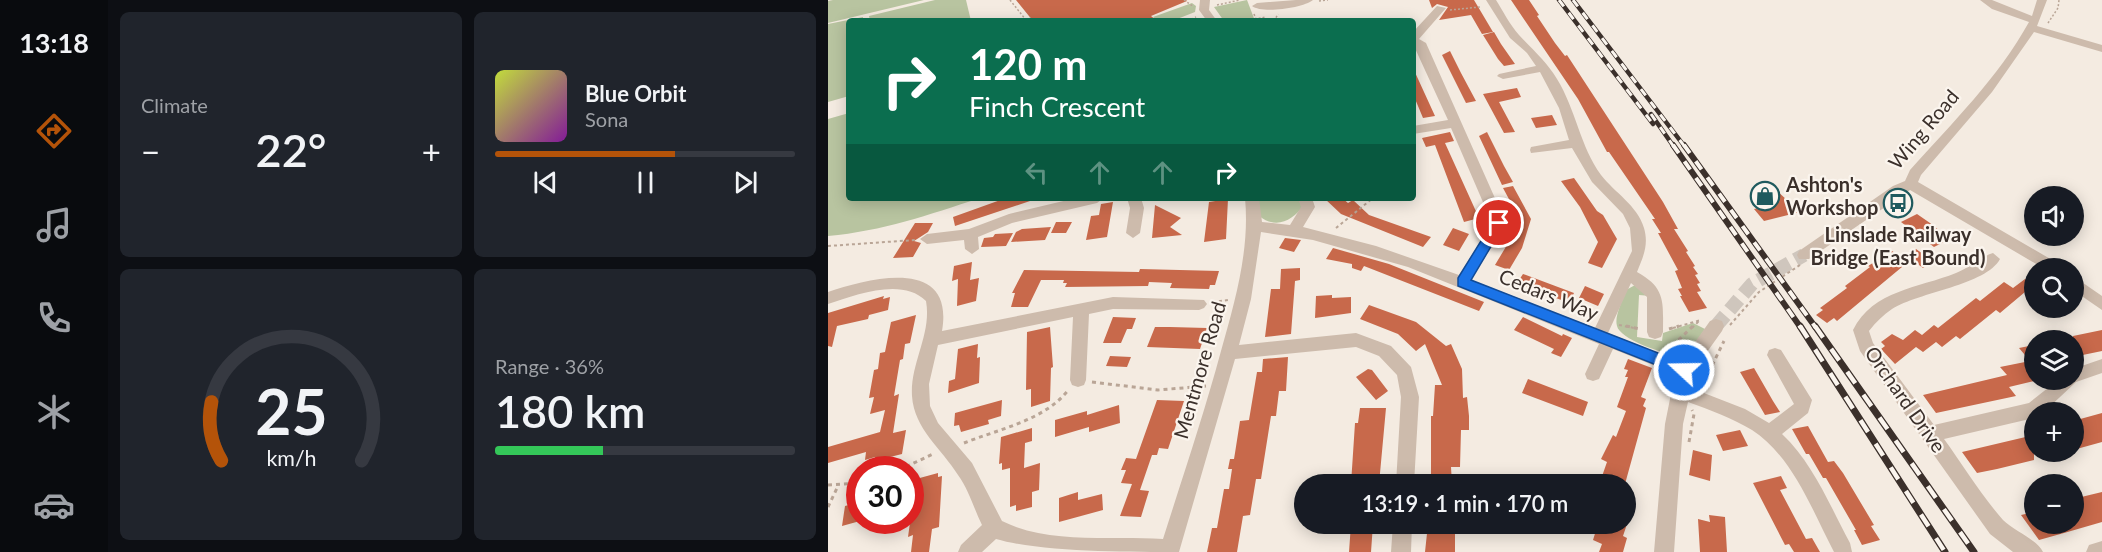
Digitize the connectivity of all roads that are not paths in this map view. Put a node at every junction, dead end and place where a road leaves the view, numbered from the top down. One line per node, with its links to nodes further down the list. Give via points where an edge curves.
1 (1307, 0): 4 (street, via 1290,5)
2 (1985, 0): 8 (street)
3 (2042, 0): 8 (street, Wing Road)
4 (1255, 3): 7 (street)
5 (1488, 4): 12 (street)
6 (1441, 8): 9 (street)
7 (1262, 18)
8 (2033, 25): 11 (street); 18 (street, Wing Road, via 1995,79 1915,173)
9 (1416, 37)
10 (1416, 41): 14 (street)
11 (2102, 49)
12 (1544, 68): 13 (street); 16 (street, via 1565,108)
13 (1503, 76)
14 (1454, 123): 15 (street); 31 (street, via 1499,223)
15 (1416, 129)
16 (1576, 143): 17 (street); 30 (street, via 1597,179 1628,211 1637,228 1639,251)
17 (1536, 150)
18 (1911, 184): 27 (street, Wing Road, via 1898,189); 28 (street)
19 (1084, 201): 26 (street, via 1009,219 972,241)
20 (1135, 201): 25 (street)
21 (1252, 201): 23 (street, Mentmore Road)
22 (1306, 201): 24 (street, via 1308,207)
23 (1255, 227): 24 (street, Cedars Way); 41 (street, Mentmore Road)
24 (1294, 231): 31 (street, Cedars Way, via 1371,249)
25 (1133, 233)
26 (927, 239)
27 (1804, 255)
28 (2037, 258)
29 (1993, 260): 51 (street, Orchard Drive, via 1953,282 1901,297 1869,316 1861,330 1866,346)
30 (1629, 275): 38 (street, via 1651,286 1655,295); 39 (street)
31 (1462, 282): 39 (street, Cedars Way)
32 (2084, 290): 35 (street)
33 (828, 298): 40 (street, via 894,282 923,289 933,299 936,313)
34 (1199, 304): 36 (street, via 1113,303)
35 (2102, 304)
36 (1081, 309): 40 (street); 47 (street)
37 (1715, 326): 44 (street)
38 (1655, 332)
39 (1604, 338): 44 (street, Cedars Way); 46 (street)
40 (931, 340): 53 (street, via 920,396 929,423 970,476)
41 (1229, 353): 52 (street, via 1356,340 1385,351 1405,372 1410,397); 55 (street, Mentmore Road)
42 (1775, 355): 50 (street, via 1803,400 1802,408)
43 (2102, 366): 45 (street)
44 (1684, 370): 48 (street)
45 (2084, 372)
46 (1593, 374)
47 (1078, 380)
48 (1690, 390): 50 (street); 60 (street, via 1674,424)
49 (2057, 390): 51 (street, via 2034,410)
50 (1769, 433): 56 (street, via 1803,476)
51 (1930, 434): 61 (street, Orchard Drive, via 1997,527)
52 (1406, 474)
53 (994, 527): 55 (street, via 1024,542); 58 (street)
54 (1402, 534): 59 (street)
55 (1169, 550)
56 (1843, 550)
57 (2102, 551): 62 (street)
58 (968, 552)
59 (1401, 552)
60 (1664, 552)
61 (2031, 552)
62 (2096, 552)

